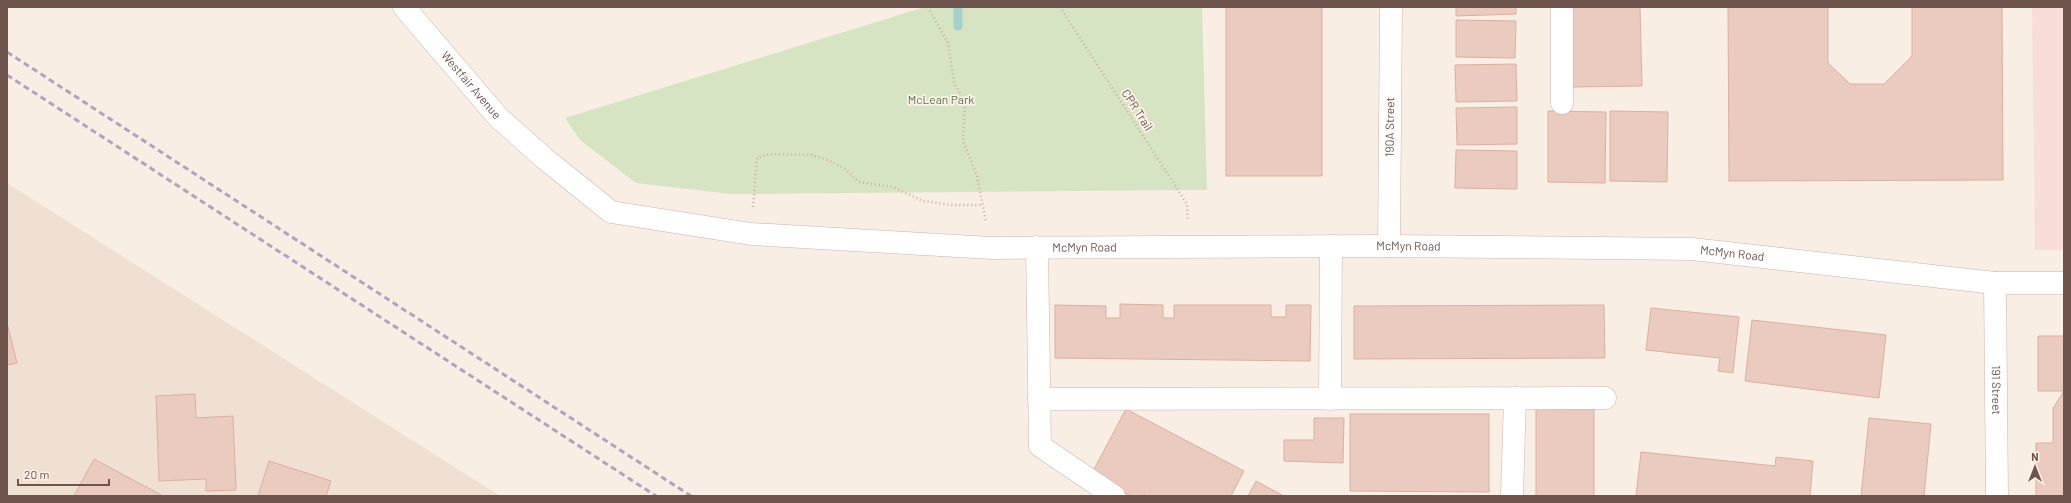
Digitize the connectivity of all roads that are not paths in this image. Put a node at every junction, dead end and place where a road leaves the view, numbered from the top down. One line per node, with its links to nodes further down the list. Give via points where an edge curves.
1 (404, 7): 5 (street, Westfair Avenue, via 498,117 611,212)
2 (1390, 7): 7 (street, 190A Street)
3 (1562, 7): 4 (street)
4 (1562, 103)
5 (751, 234): 8 (street, McMyn Road, via 991,248)
6 (1331, 246): 7 (street, McMyn Road); 8 (street, McMyn Road); 14 (street)
7 (1389, 246): 9 (street, McMyn Road, via 1692,249)
8 (1036, 247): 13 (street)
9 (1995, 283): 10 (street, McMyn Road); 17 (street, 191 Street)
10 (2064, 284)
11 (1515, 398): 12 (street); 14 (street); 16 (street)
12 (1605, 398)
13 (1038, 399): 14 (street); 15 (street, via 1040,446)
14 (1330, 399)
15 (1114, 496)
16 (1512, 496)
17 (1997, 496)

